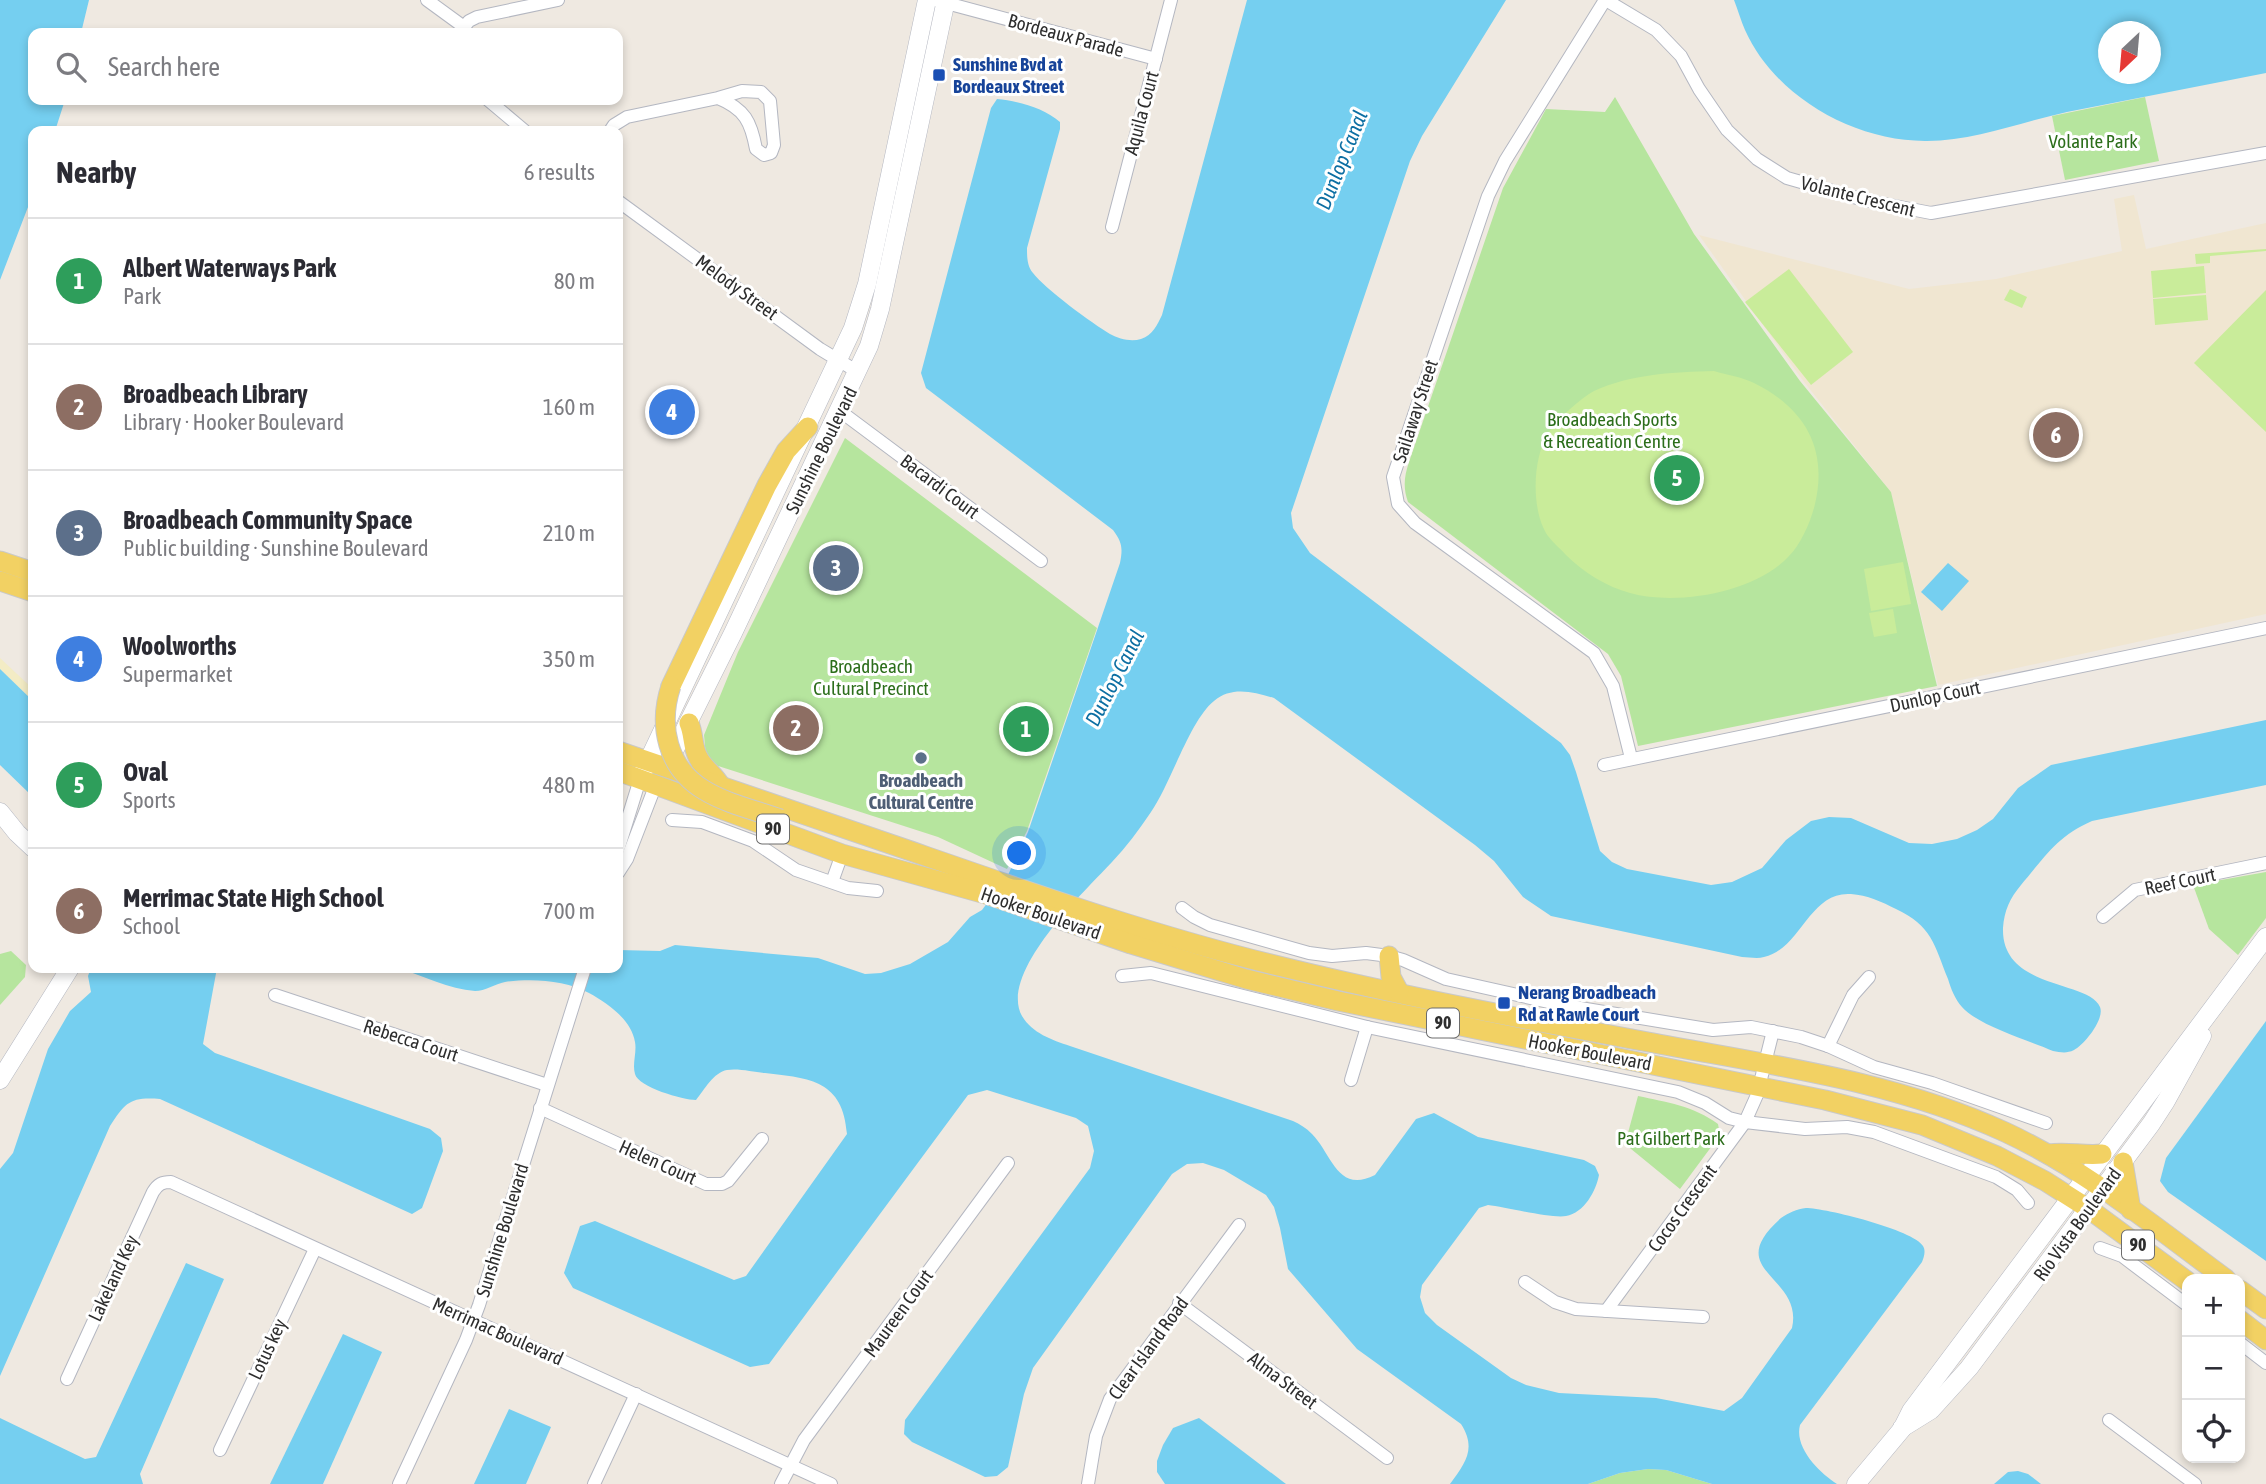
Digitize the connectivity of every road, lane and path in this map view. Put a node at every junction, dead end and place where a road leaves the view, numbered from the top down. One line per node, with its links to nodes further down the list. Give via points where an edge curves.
1 (427, 0): 7 (street)
2 (558, 0): 8 (street, via 477,17)
3 (927, 0): 17 (main road, Sunshine Boulevard, via 867,284)
4 (1171, 0): 9 (street, Aquila Court)
5 (1606, 0): 14 (street, Volante Crescent, via 1656,30 1681,56 1727,130 1757,159 1787,178 1864,200 1931,213); 29 (street, Sailaway Street, via 1488,196 1392,478 1398,505 1415,523 1594,653 1613,685)
6 (943, 1): 9 (street, Bordeaux Parade); 18 (main road, Sunshine Boulevard, via 880,309)
7 (462, 28)
8 (466, 28)
9 (1156, 59): 16 (street, Aquila Court)
10 (719, 98): 10 (street, via 742,91 761,92 770,101 771,153 764,155 756,149 744,114); 13 (street, via 628,117)
11 (494, 105): 12 (street)
12 (519, 126)
13 (613, 126)
14 (2266, 153)
15 (623, 205): 17 (street, Melody Street)
16 (1112, 227)
17 (838, 360): 18 (street, Melody Street); 20 (main road, Sunshine Boulevard)
18 (858, 372): 19 (main road, Sunshine Boulevard)
19 (840, 411): 22 (street, Bacardi Court); 27 (main road, Sunshine Boulevard)
20 (808, 427): 32 (main road, Sunshine Boulevard); 41 (main road, bridge, via 786,451 738,544 671,686 664,729 675,760 711,794 871,852)
21 (0, 561): 23 (main road)
22 (1041, 561)
23 (28, 570)
24 (0, 581): 25 (main road)
25 (28, 590)
26 (2266, 628): 29 (street, Dunlop Court)
27 (689, 723): 32 (main road, Sunshine Boulevard); 33 (main road, via 698,758)
28 (623, 754): 32 (main road, Hooker Boulevard / 90)
29 (1630, 758): 30 (street, Dunlop Court)
30 (1604, 765)
31 (623, 771): 32 (main road, Hooker Boulevard / 90)
32 (652, 773): 33 (main road, Hooker Boulevard / 90); 36 (street, Sunshine Boulevard); 38 (main road, Hooker Boulevard / 90); 40 (street, Sunshine Boulevard)
33 (721, 786): 43 (main road, Hooker Boulevard / 90)
34 (0, 812): 37 (main road)
35 (671, 820): 42 (street, via 702,822 746,838 796,870)
36 (623, 839)
37 (28, 843)
38 (842, 854): 41 (main road, Hooker Boulevard / 90); 42 (street)
39 (2266, 863): 47 (street, Reef Court, via 2135,890)
40 (623, 865)
41 (897, 869): 43 (main road, Hooker Boulevard / 90)
42 (832, 882): 44 (street)
43 (991, 887): 46 (main road, Hooker Boulevard / 90)
44 (877, 891)
45 (1182, 908): 49 (street, via 1210,925 1309,953)
46 (1073, 915): 54 (main road, Hooker Boulevard / 90); 65 (main road, Hooker Boulevard / 90, via 1178,959 1289,990)
47 (2103, 917)
48 (2266, 937): 57 (main road, Rio Vista Boulevard)
49 (1389, 956): 54 (main road); 55 (main road, via 1391,977); 59 (street, via 1446,979 1562,1005 1713,1030 1752,1027)
50 (67, 973): 62 (main road)
51 (583, 973): 64 (street, Sunshine Boulevard)
52 (1122, 976): 58 (street, Hooker Boulevard, via 1151,973)
53 (1869, 977): 60 (street, via 1853,995)
54 (1369, 985): 55 (main road, Hooker Boulevard / 90)
55 (1399, 992): 61 (main road, Hooker Boulevard / 90)
56 (275, 995): 64 (street, Rebecca Court)
57 (2223, 996): 71 (main road, Rio Vista Boulevard); 72 (main road, Rio Vista Boulevard, via 2166,1101)
58 (1367, 1027): 63 (street); 67 (street, Hooker Boulevard, via 1678,1092)
59 (1773, 1031): 60 (street); 61 (street)
60 (1828, 1046): 68 (street, via 1874,1067)
61 (1765, 1063): 65 (street, Cocos Crescent); 70 (main road, Hooker Boulevard / 90, via 1924,1100)
62 (0, 1080)
63 (1351, 1080)
64 (547, 1085): 66 (street, Sunshine Boulevard)
65 (1759, 1087): 67 (street, Cocos Crescent); 77 (main road, Hooker Boulevard / 90, via 1923,1125 1997,1156)
66 (540, 1108): 69 (street, Helen Court, via 706,1184 728,1181); 93 (street, Sunshine Boulevard)
67 (1745, 1122): 78 (street, Hooker Boulevard, via 1874,1132 1996,1177); 91 (street, Cocos Crescent)
68 (2046, 1123)
69 (762, 1139)
70 (2048, 1154): 71 (main road); 74 (main road, Hooker Boulevard / 90)
71 (2102, 1154): 74 (main road, Rio Vista Boulevard)
72 (2123, 1162): 76 (main road, Rio Vista Boulevard); 80 (main road)
73 (1008, 1164): 104 (street, Maureen Court)
74 (2085, 1177): 76 (main road, Hooker Boulevard / 90); 77 (main road, Rio Vista Boulevard)
75 (164, 1182): 82 (street, Merrimac Boulevard); 98 (street, Lakeland Key, via 153,1192)
76 (2103, 1190): 79 (main road, Rio Vista Boulevard); 80 (main road, Hooker Boulevard / 90)
77 (2071, 1196): 79 (main road, Hooker Boulevard / 90); 101 (main road, Rio Vista Boulevard)
78 (2028, 1203)
79 (2089, 1209): 85 (main road, Hooker Boulevard / 90); 101 (main road, Rio Vista Boulevard, via 1969,1368 1931,1410)
80 (2131, 1210): 84 (main road, Hooker Boulevard / 90)
81 (1239, 1226): 89 (street, Clear Island Road)
82 (315, 1248): 93 (street, Merrimac Boulevard); 102 (street, Lotus key)
83 (2100, 1248): 88 (street, via 2122,1256)
84 (2219, 1274)
85 (2182, 1277)
86 (1525, 1282): 91 (street, via 1576,1309)
87 (2245, 1294): 90 (main road)
88 (2182, 1301)
89 (1180, 1303): 103 (street, Alma Street); 110 (street, Clear Island Road, via 1105,1409)
90 (2266, 1309)
91 (1606, 1311): 92 (street)
92 (1703, 1317)
93 (474, 1320): 99 (street, Merrimac Boulevard); 106 (street, Sunshine Boulevard)
94 (2245, 1324): 95 (main road)
95 (2266, 1340)
96 (2245, 1347): 97 (street)
97 (2266, 1363)
98 (67, 1379)
99 (636, 1394): 104 (street, Merrimac Boulevard); 107 (street)
100 (2109, 1420): 111 (street)
101 (1902, 1429): 105 (main road, Rio Vista Boulevard)
102 (220, 1450)
103 (1387, 1458)
104 (790, 1465): 108 (street, Maureen Court); 109 (street, Merrimac Boulevard)
105 (1857, 1482)
106 (399, 1484)
107 (594, 1484)
108 (781, 1484)
109 (831, 1484)
110 (1088, 1484)
111 (2195, 1484)

